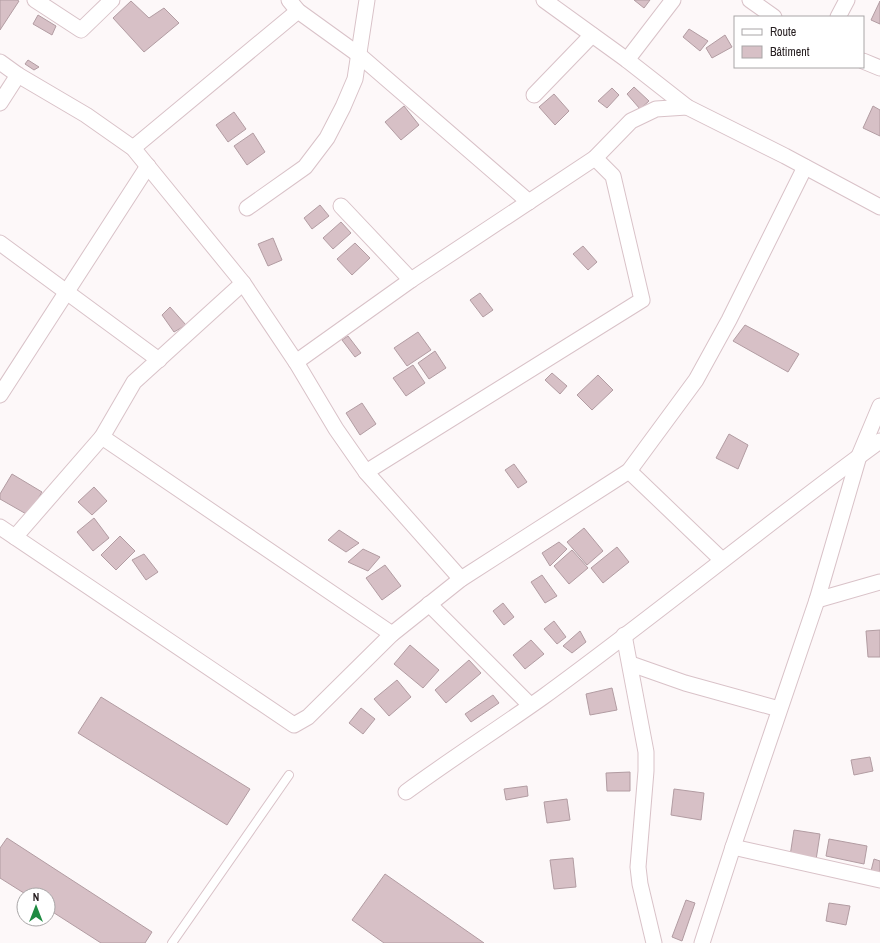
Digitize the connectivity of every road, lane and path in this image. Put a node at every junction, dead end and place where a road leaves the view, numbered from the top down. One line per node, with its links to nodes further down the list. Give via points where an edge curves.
1 (34, 0): 2 (street, via 81,30)
2 (112, 0)
3 (367, 0): 12 (street)
4 (544, 0): 11 (street)
5 (673, 0): 13 (street)
6 (750, 0): 9 (street)
7 (847, 0): 10 (street)
8 (293, 5): 12 (street); 21 (street)
9 (773, 16)
10 (839, 16)
11 (592, 35): 13 (street); 18 (street)
12 (359, 55): 25 (street); 28 (street, via 355,79 327,138 305,167)
13 (627, 60): 20 (street)
14 (864, 61): 16 (street)
15 (0, 62): 17 (street)
16 (880, 68)
17 (18, 75): 19 (street); 21 (street, via 86,115)
18 (534, 95)
19 (0, 103)
20 (687, 107): 22 (street, via 656,109 631,121); 24 (street)
21 (134, 148): 23 (street)
22 (595, 158): 25 (street); 40 (street, via 613,176 642,300)
23 (148, 166): 31 (street); 32 (street)
24 (804, 167): 26 (street); 41 (street, via 729,320 696,380)
25 (529, 202): 30 (street)
26 (879, 203)
27 (341, 206): 30 (street)
28 (247, 208)
29 (0, 243): 32 (street)
30 (411, 280): 34 (street)
31 (243, 283): 33 (street); 34 (street)
32 (67, 293): 33 (street); 35 (street)
33 (159, 360): 37 (street, via 134,382)
34 (296, 362): 40 (street, via 336,429)
35 (0, 396)
36 (880, 406): 39 (street)
37 (102, 437): 43 (street); 49 (street)
38 (880, 441): 39 (street)
39 (859, 456): 44 (street); 47 (street)
40 (366, 472): 45 (street)
41 (629, 472): 44 (street); 45 (street)
42 (0, 527): 43 (street)
43 (15, 537): 49 (street, via 294,725 308,717)
44 (722, 560): 50 (street)
45 (461, 579): 48 (street)
46 (880, 582): 47 (street)
47 (817, 600): 53 (street)
48 (429, 604): 49 (street); 52 (street)
49 (392, 634)
50 (624, 635): 51 (street); 52 (street)
51 (631, 664): 53 (street, via 685,683); 59 (street, via 646,752 638,866)
52 (530, 705): 55 (street)
53 (780, 709): 56 (street)
54 (289, 775): 58 (lane)
55 (406, 792)
56 (733, 847): 57 (street); 60 (street)
57 (880, 880)
58 (172, 943)
59 (654, 943)
60 (702, 943)

